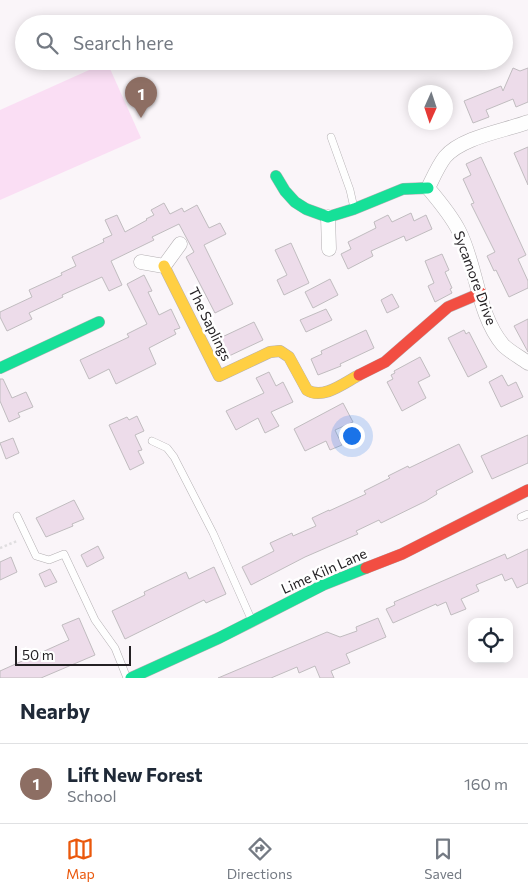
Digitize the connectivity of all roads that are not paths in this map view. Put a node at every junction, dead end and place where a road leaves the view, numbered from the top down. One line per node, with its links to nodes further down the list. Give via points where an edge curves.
1 (528, 122): 4 (street, via 484,136 452,151 444,158)
2 (332, 137): 5 (lane)
3 (276, 176): 6 (street, via 295,202)
4 (428, 188): 5 (street, via 403,189); 11 (street, Sycamore Drive, via 460,232)
5 (354, 209): 6 (street)
6 (328, 216): 8 (street)
7 (180, 244): 10 (street)
8 (329, 249)
9 (141, 262): 10 (street)
10 (164, 266): 11 (street, The Saplings, via 219,376 270,352 280,351 289,357 306,390 317,394 385,362 448,307)
11 (481, 294): 13 (street, Sycamore Drive, via 500,340)
12 (99, 322): 14 (street)
13 (528, 363)
14 (0, 368)
15 (152, 442): 18 (lane, via 167,448 174,457 213,532)
16 (528, 490): 18 (street, Lime Kiln Lane, via 402,554 323,585)
17 (18, 516): 19 (lane, via 36,556 49,560 64,554 95,620 115,648)
18 (252, 621): 20 (street, Lime Kiln Lane)
19 (127, 678)
20 (131, 678)

